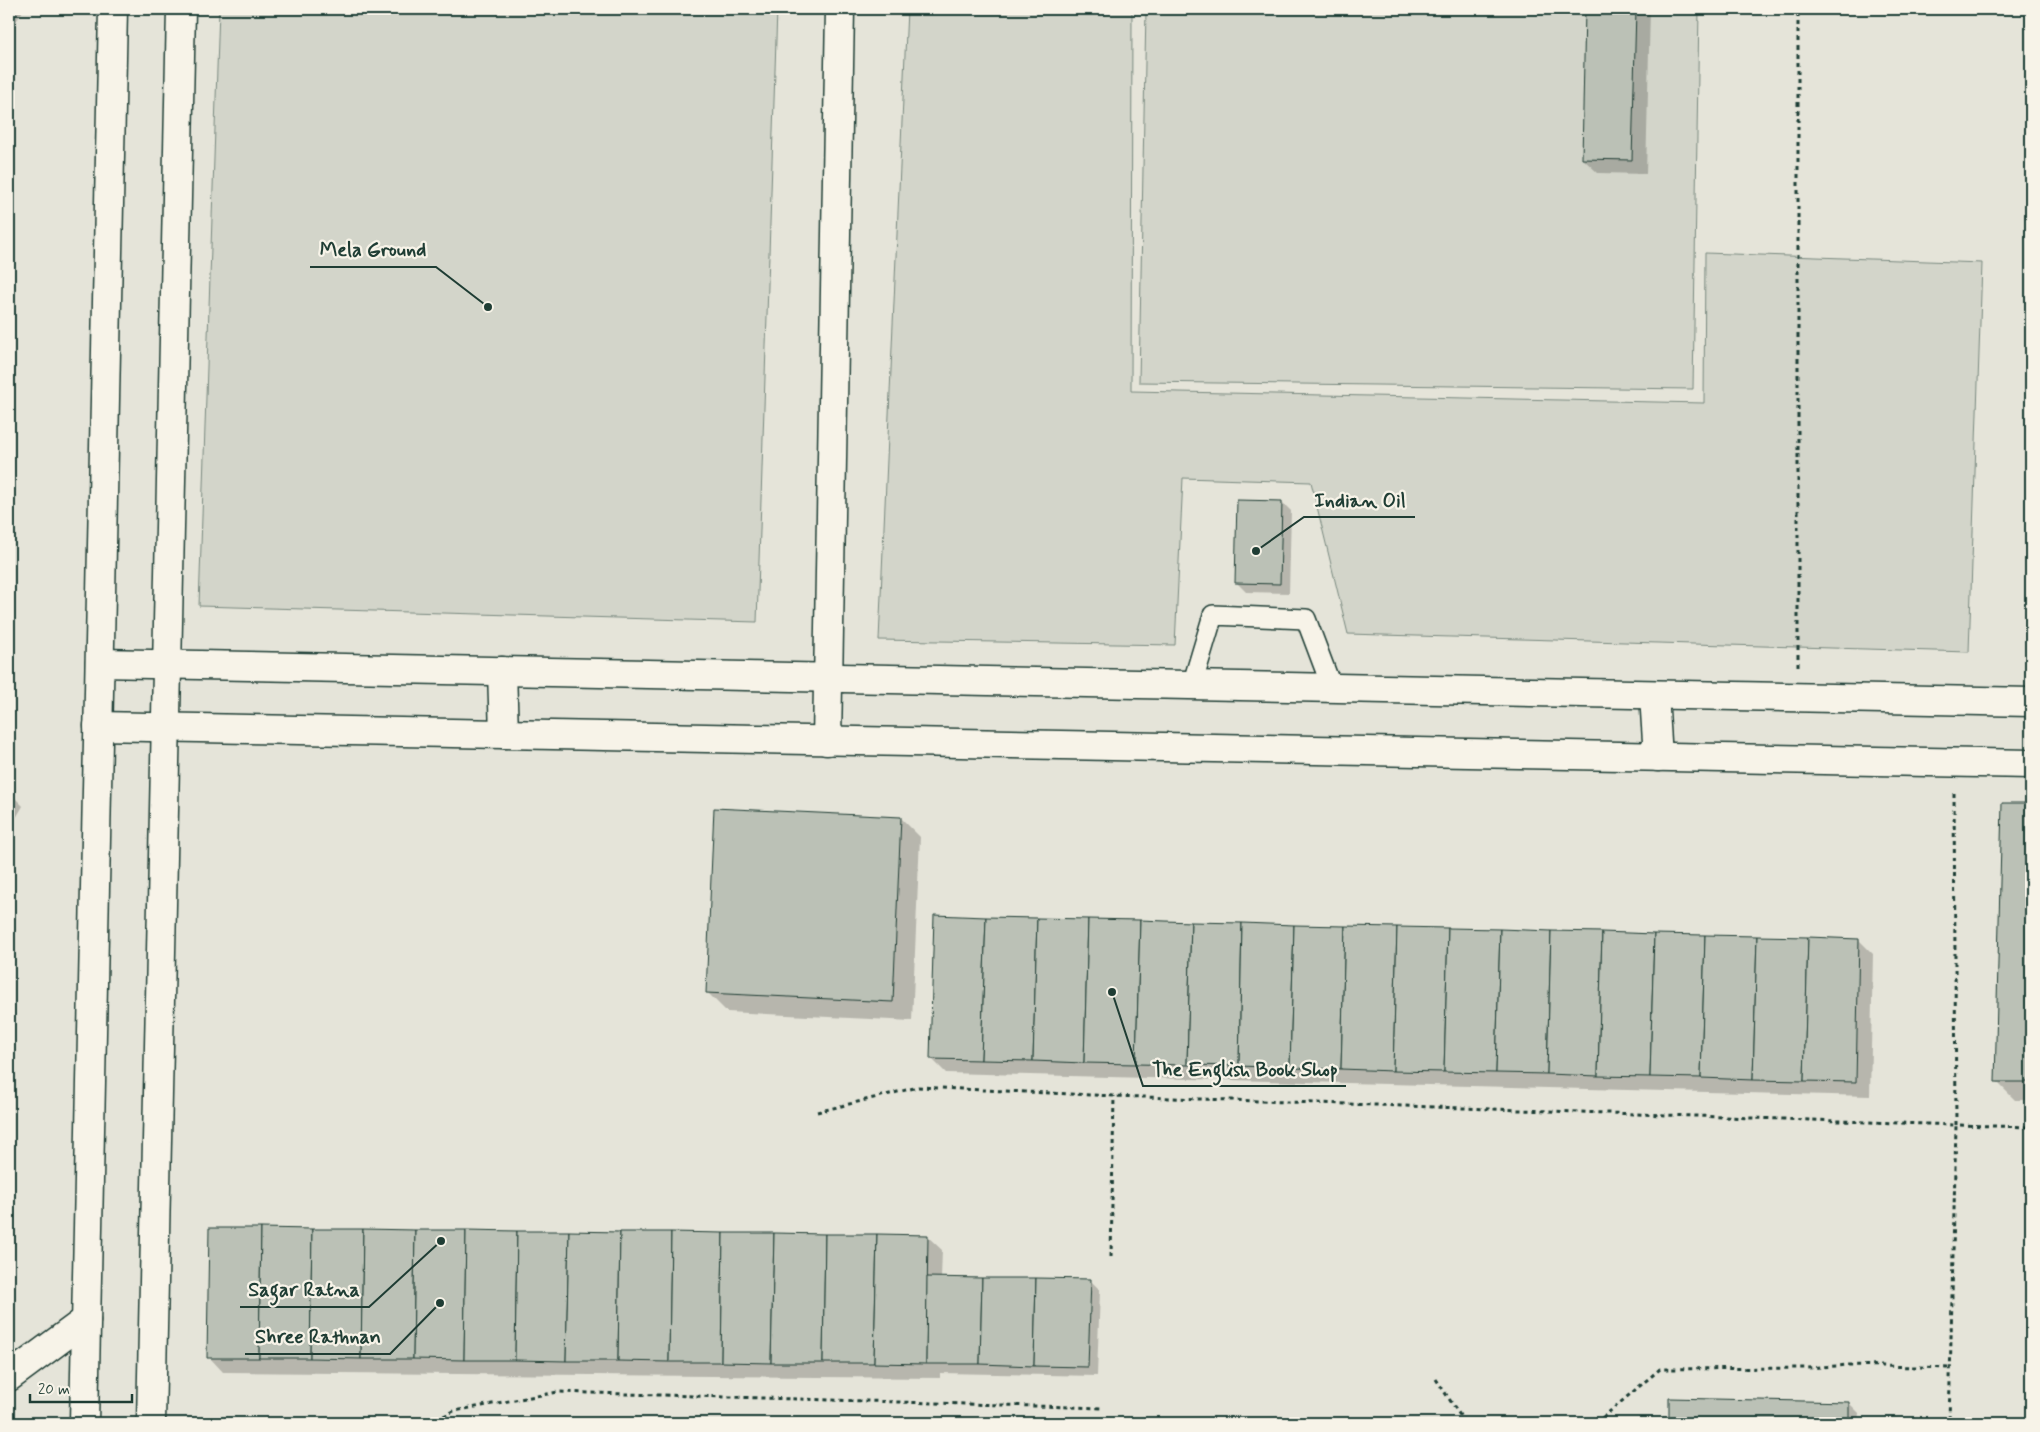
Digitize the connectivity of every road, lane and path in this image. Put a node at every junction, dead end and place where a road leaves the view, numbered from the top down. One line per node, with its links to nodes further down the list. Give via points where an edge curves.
1 (113, 9): 5 (street)
2 (181, 9): 6 (street)
3 (840, 9): 8 (street)
4 (1798, 9): 12 (path)
5 (100, 663): 6 (street); 14 (street)
6 (167, 665): 7 (street); 15 (street)
7 (502, 671): 8 (street); 16 (street)
8 (828, 678): 9 (street); 17 (street)
9 (1192, 686): 10 (street); 10 (lane, via 1213,615 1306,619)
10 (1332, 688): 11 (street)
11 (1654, 695): 12 (street); 18 (street)
12 (1798, 698): 13 (street)
13 (2031, 702)
14 (98, 726): 15 (street); 26 (street)
15 (166, 728): 16 (street); 32 (street)
16 (504, 734): 17 (street)
17 (827, 741): 18 (street)
18 (1658, 757): 19 (street)
19 (1953, 762): 20 (street); 23 (path)
20 (2031, 764)
21 (1114, 1096): 22 (path, via 918,1087); 23 (path); 25 (path)
22 (817, 1112)
23 (1956, 1124): 24 (path); 27 (path)
24 (2031, 1127)
25 (1111, 1257)
26 (86, 1320): 28 (street); 31 (street)
27 (1950, 1368): 35 (path, via 1849,1365 1660,1370); 36 (path)
28 (9, 1377)
29 (1436, 1379): 34 (path)
30 (1104, 1408): 33 (path, via 558,1392 454,1411)
31 (84, 1423)
32 (151, 1423)
33 (429, 1423)
34 (1465, 1423)
35 (1596, 1423)
36 (1949, 1423)

